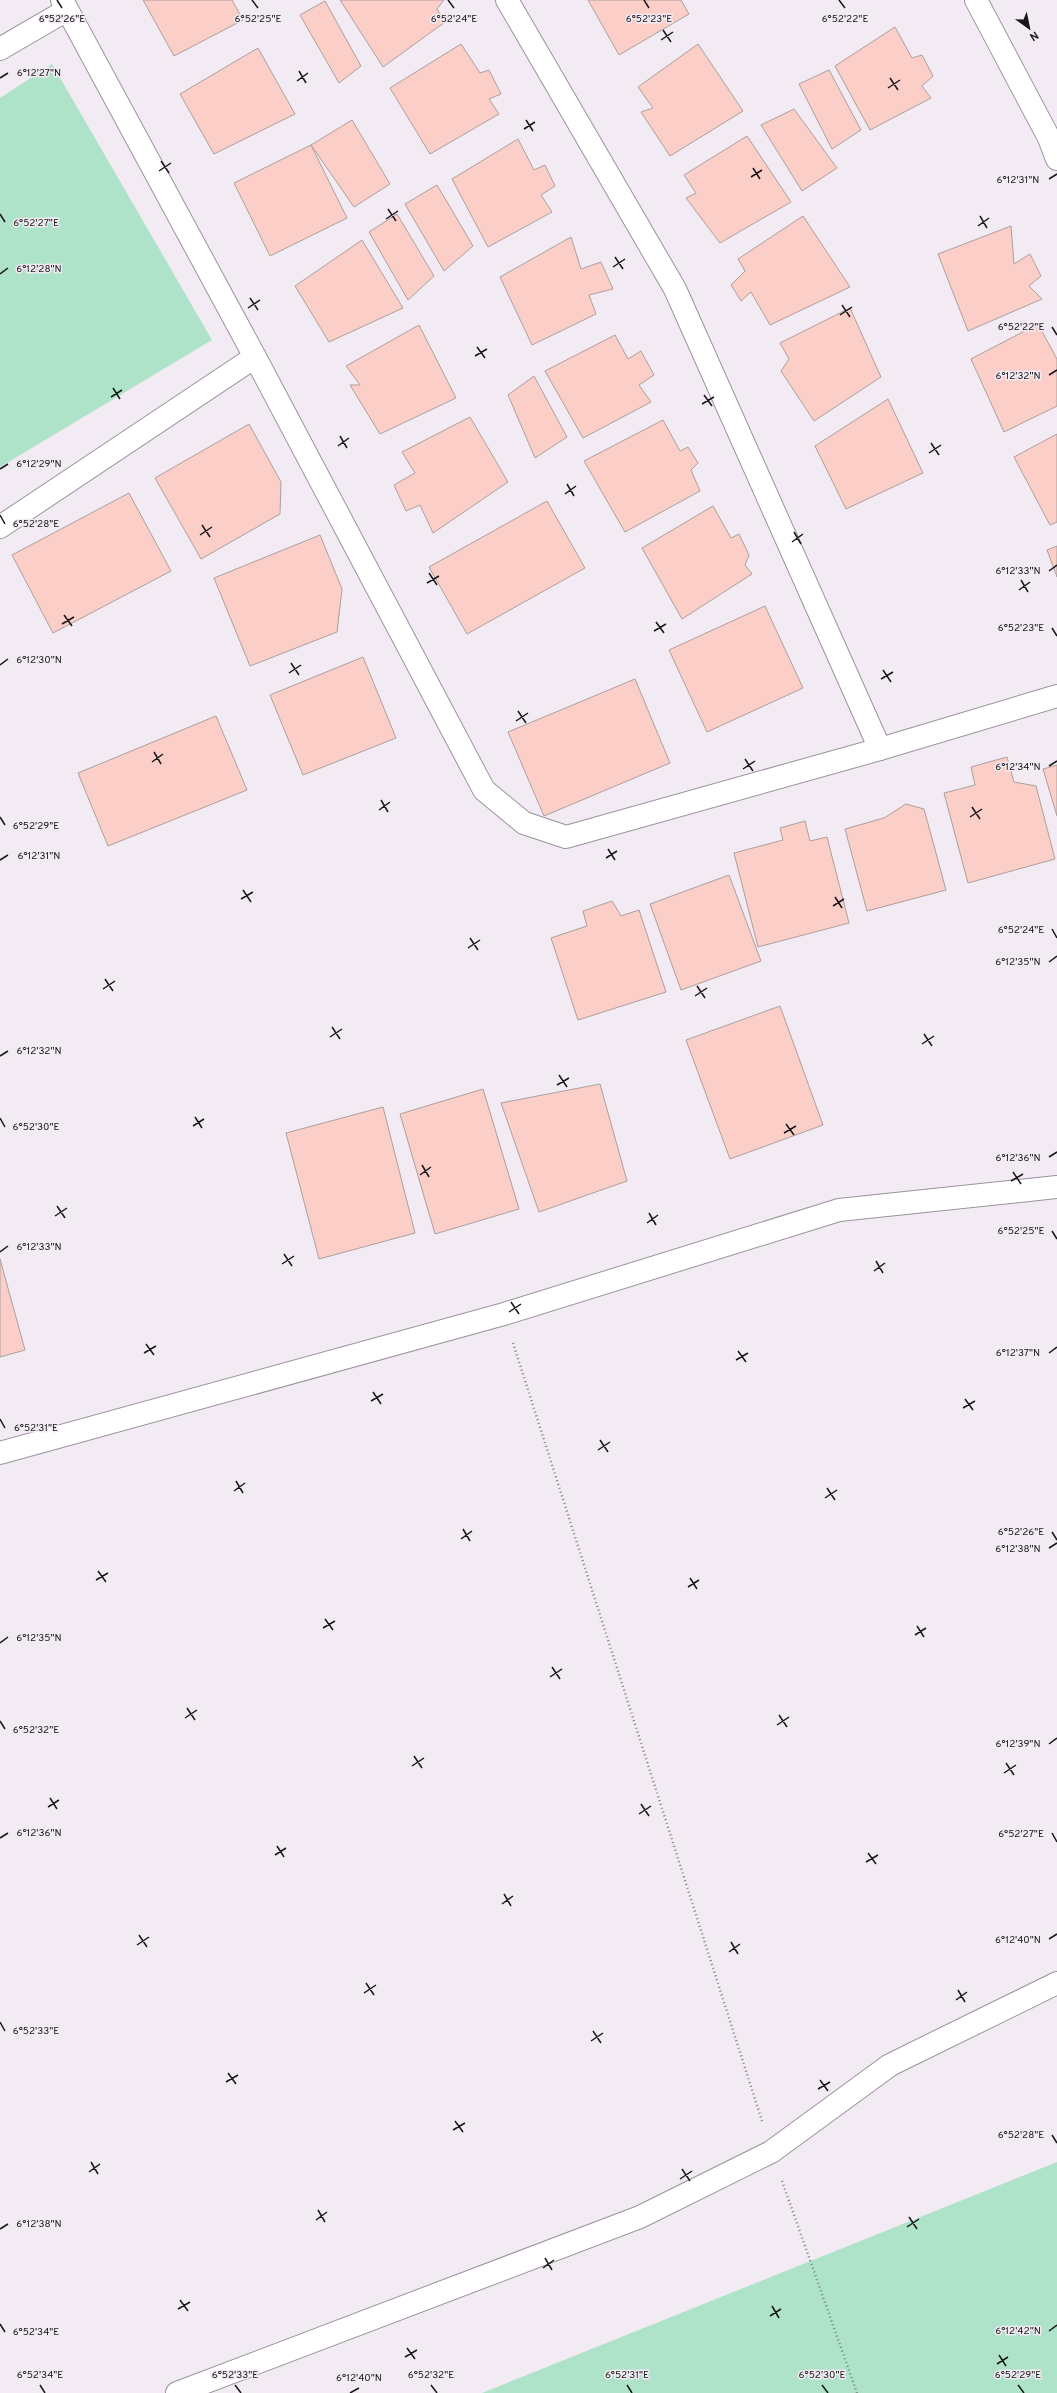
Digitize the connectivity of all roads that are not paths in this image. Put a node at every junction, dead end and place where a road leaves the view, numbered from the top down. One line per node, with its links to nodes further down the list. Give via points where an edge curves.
1 (507, 0): 9 (street, via 675,289)
2 (976, 0): 5 (street, via 1045,131)
3 (65, 5): 4 (street); 6 (street)
4 (0, 49)
5 (1057, 159)
6 (255, 357): 7 (street); 9 (street, via 484,790 524,823 566,837)
7 (0, 527)
8 (1057, 696): 9 (street)
9 (880, 749)
10 (1057, 1187): 11 (street, via 839,1210 504,1314)
11 (0, 1453)
12 (1057, 1983): 13 (street, via 890,2065 771,2152 640,2217)
13 (177, 2393)

